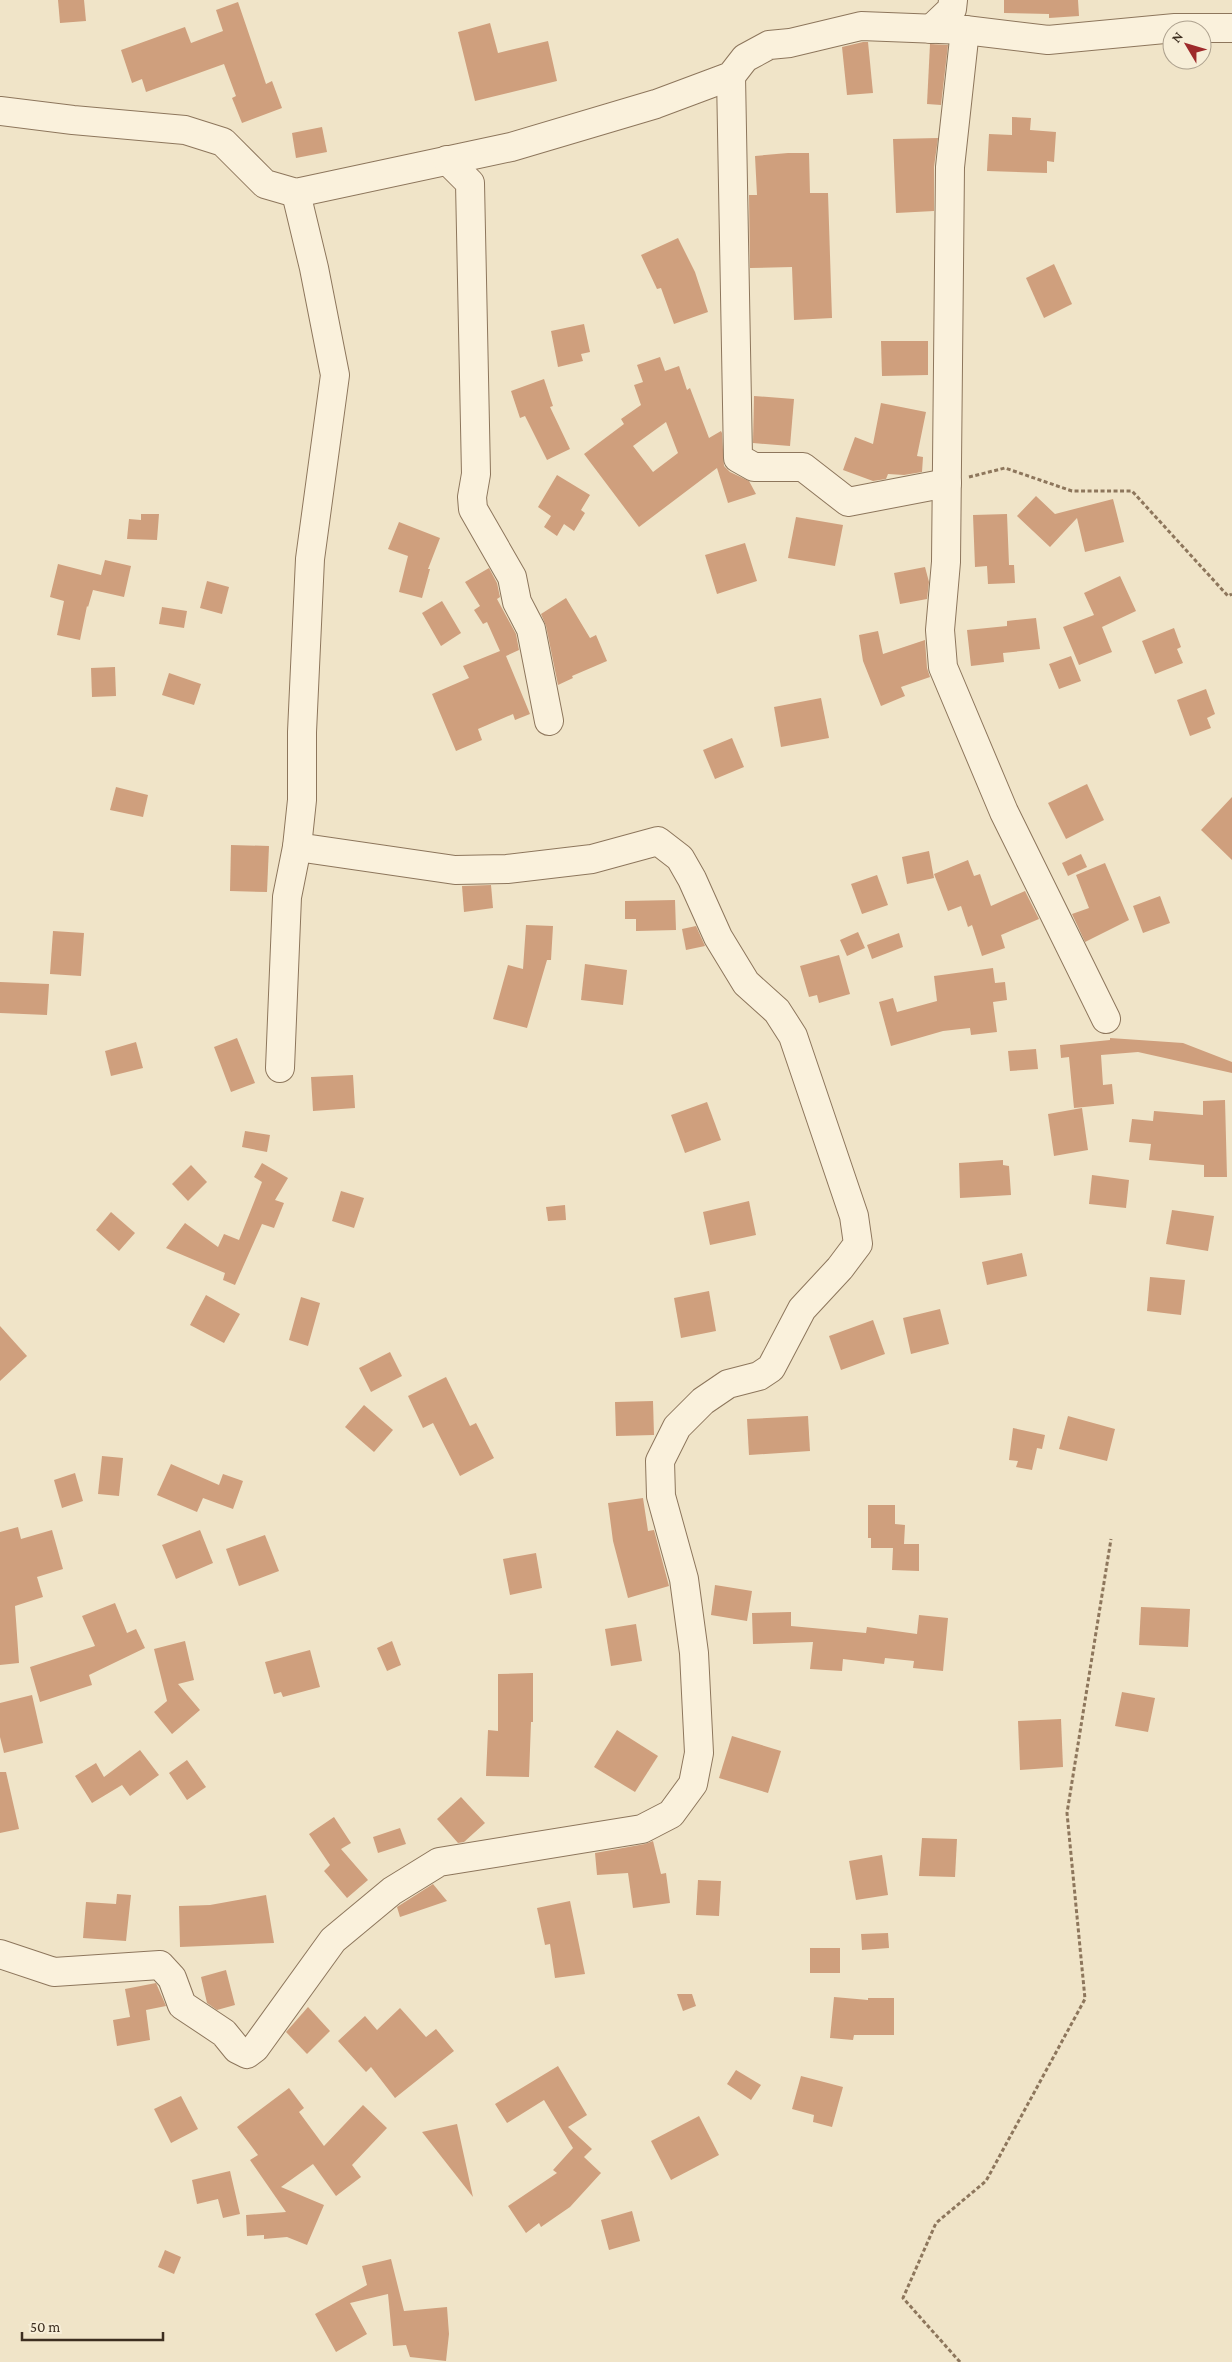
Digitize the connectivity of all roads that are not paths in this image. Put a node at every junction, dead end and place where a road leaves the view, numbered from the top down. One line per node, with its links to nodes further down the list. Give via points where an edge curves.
1 (953, 0): 3 (street, via 952,9)
2 (1232, 28): 4 (street, via 1175,28 1048,40)
3 (931, 29): 4 (street); 5 (street, via 861,26 769,45 745,58)
4 (965, 30): 9 (street, via 950,167)
5 (731, 76): 7 (street, via 656,104 512,147); 9 (street, via 738,458 754,467 803,467 848,502)
6 (0, 111): 8 (street, via 185,130 223,142 266,184)
7 (447, 160): 8 (street); 10 (street, via 470,183 476,474 473,509 512,577 517,602 531,629)
8 (296, 193): 11 (street, via 335,375 310,559 302,800)
9 (947, 483): 12 (street, via 946,562 940,630 943,666 1004,812)
10 (549, 721)
11 (297, 847): 13 (street, via 287,897); 14 (street, via 454,870 507,869 592,859 658,841 668,847 680,858 718,937 746,983 777,1011 793,1036 854,1216 858,1244 802,1309 771,1368 758,1376 728,1384 702,1401 677,1427 660,1461 661,1496 684,1580 694,1653 699,1753 693,1784 671,1814 642,1829 439,1862 392,1890 333,1940 255,2048 246,2054 237,2050 224,2033 182,2005 172,1978 160,1965 54,1972)
12 (1106, 1019)
13 (280, 1068)
14 (0, 1954)

